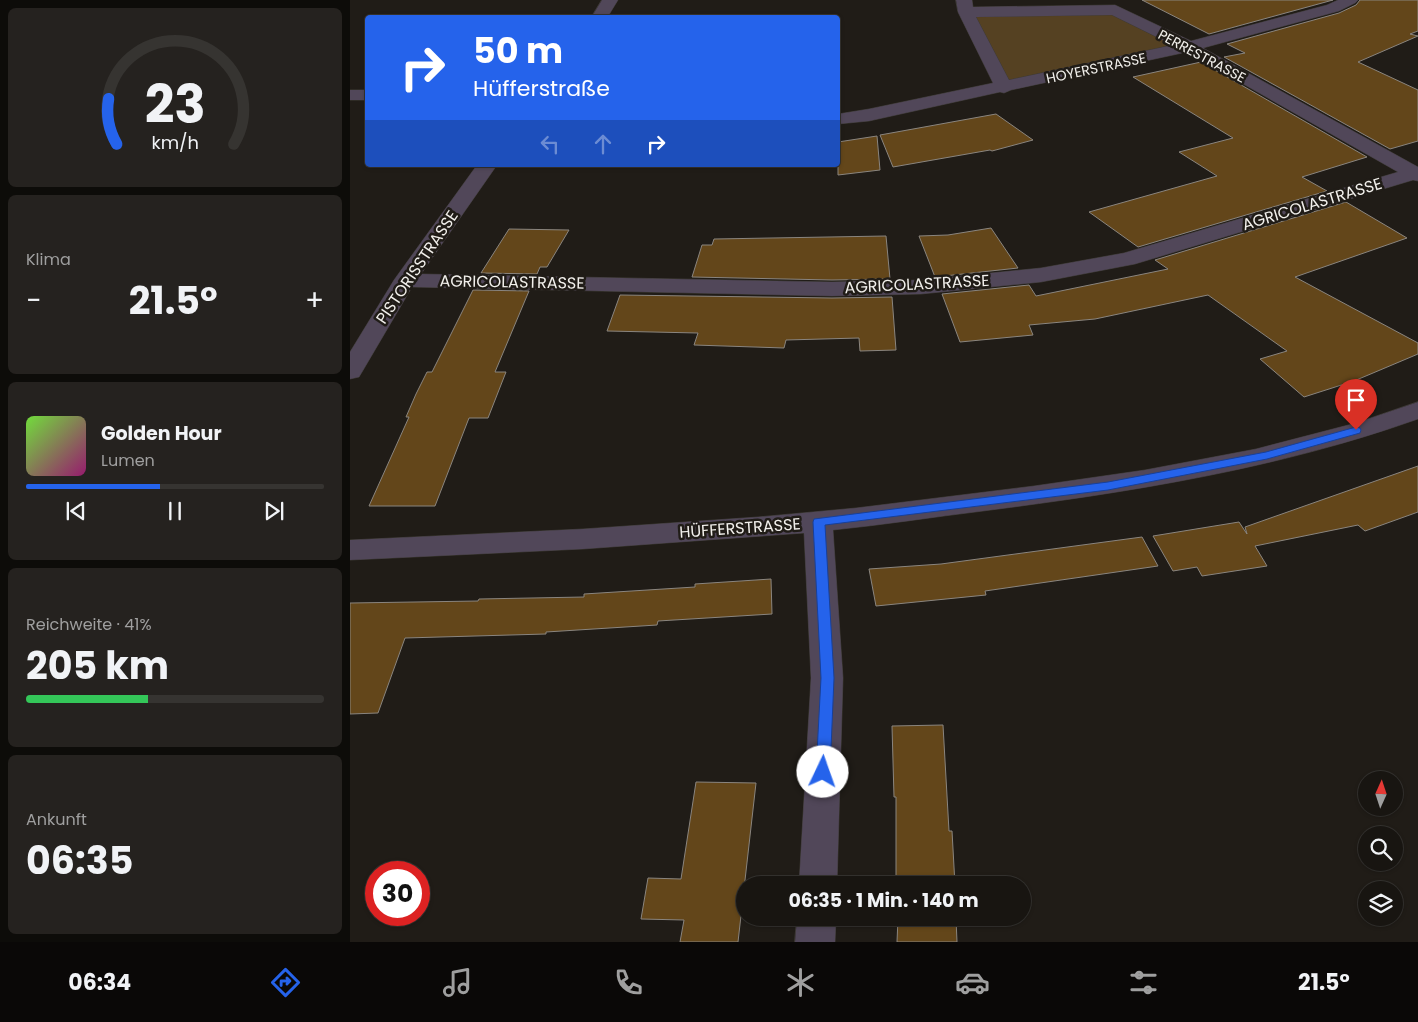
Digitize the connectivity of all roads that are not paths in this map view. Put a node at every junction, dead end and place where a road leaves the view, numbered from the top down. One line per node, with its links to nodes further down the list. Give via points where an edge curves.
1 (610, 0): 4 (street)
2 (1350, 0): 5 (street, HOYERSTRASSE, via 1333,8)
3 (965, 6): 5 (street, PERRESTRASSE, via 1115,10); 6 (street)
4 (601, 15)
5 (1188, 47): 6 (street, HOYERSTRASSE); 11 (street, PERRESTRASSE)
6 (1004, 88): 9 (street, HOYERSTRASSE, via 869,116)
7 (350, 94): 8 (street)
8 (365, 95)
9 (840, 118)
10 (486, 167): 12 (street, PISTORISSTRASSE)
11 (1416, 174): 12 (street, AGRICOLASTRASSE, via 1127,259 1032,276 921,287 832,289)
12 (405, 280): 13 (street, PISTORISSTRASSE)
13 (350, 372)
14 (1418, 410): 15 (street, HÜFFERSTRASSE, via 1267,456 1108,486)
15 (818, 522): 16 (street, HÜFFERSTRASSE, via 544,543); 17 (street, via 827,678)
16 (350, 550)
17 (818, 876)
18 (817, 926): 19 (street)
19 (816, 942)

